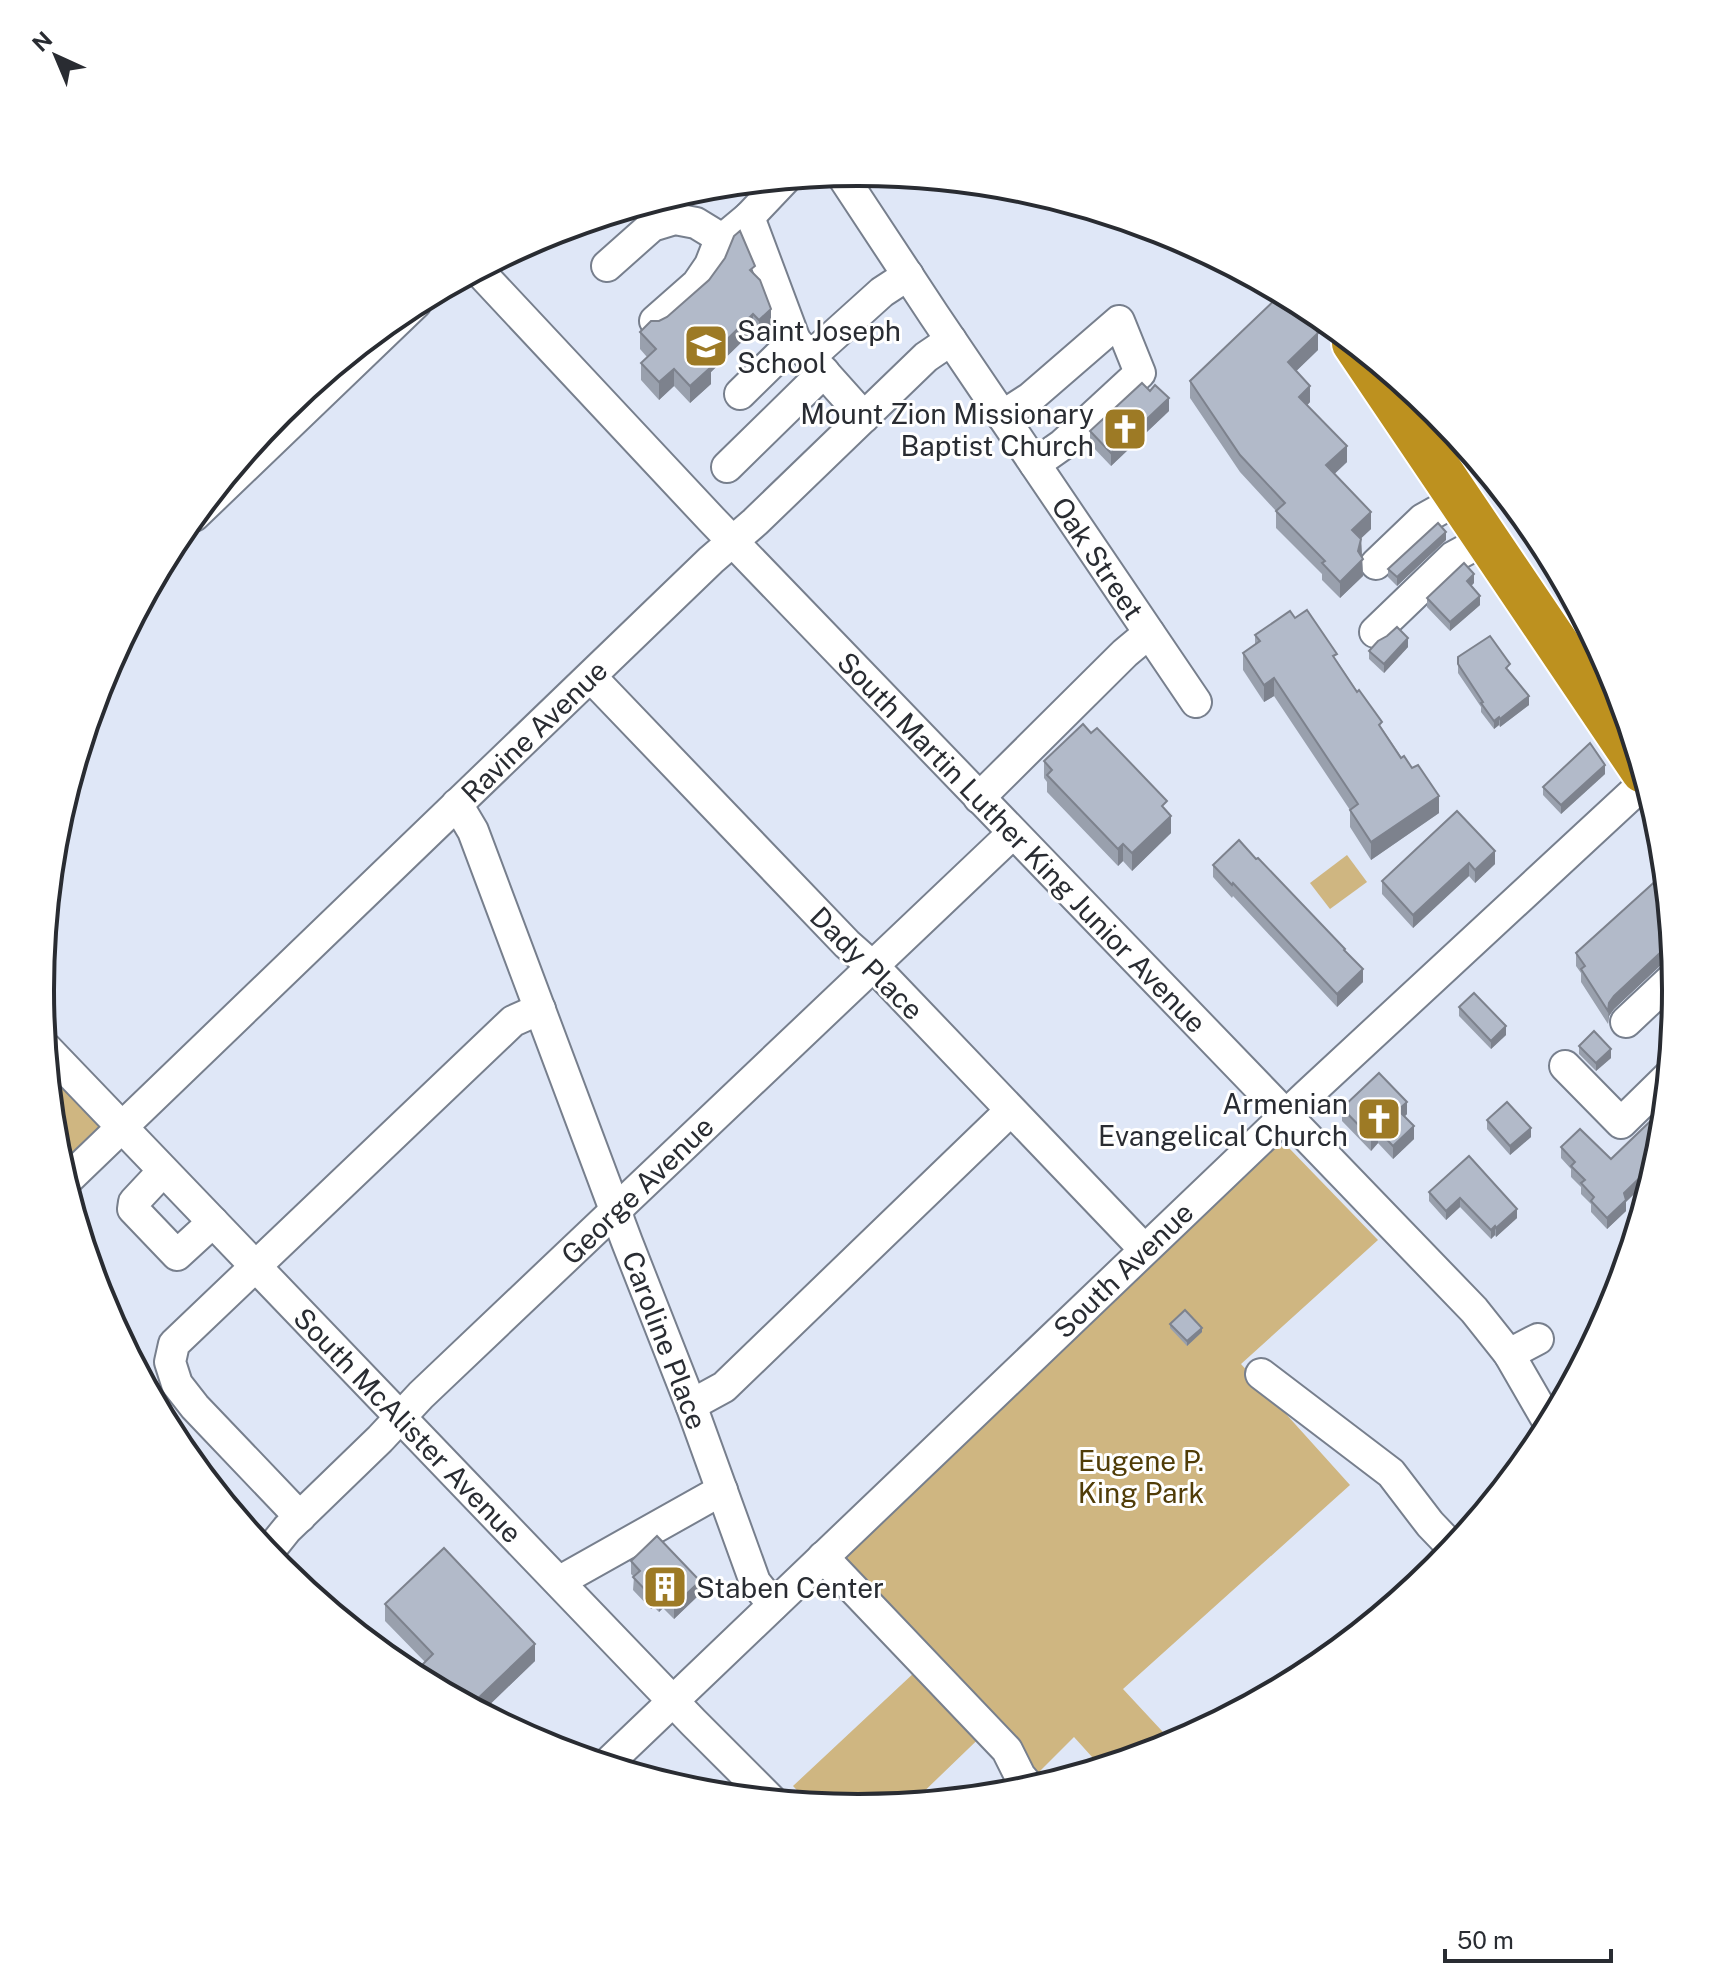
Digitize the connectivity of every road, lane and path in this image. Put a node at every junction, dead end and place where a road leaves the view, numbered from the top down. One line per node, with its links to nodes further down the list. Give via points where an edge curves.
1 (849, 186): 6 (street, Oak Street)
2 (774, 191): 3 (street)
3 (749, 217): 4 (street); 10 (street)
4 (719, 242): 5 (street, via 696,223 675,219 652,226); 8 (street, via 697,284)
5 (607, 266)
6 (908, 275): 9 (street, Oak Street); 10 (street)
7 (486, 278): 21 (street, South Martin Luther King Junior Avenue)
8 (655, 321)
9 (951, 340): 14 (street, Oak Street); 15 (street, Ravine Avenue)
10 (810, 356): 13 (street); 15 (street); 18 (street)
11 (339, 377): 16 (street)
12 (1386, 383): 19 (highway)
13 (740, 394)
14 (1002, 416): 17 (street, Oak Street); 17 (street, via 1119,321 1140,373)
15 (864, 417): 21 (street, Ravine Avenue)
16 (270, 443)
17 (1035, 464): 24 (street, Oak Street)
18 (727, 467)
19 (1453, 469): 20 (highway); 22 (street, via 1423,519)
20 (1486, 539): 23 (street, via 1453,557); 27 (highway)
21 (733, 541): 25 (street, Ravine Avenue); 29 (street, South Martin Luther King Junior Avenue)
22 (1376, 564)
23 (1375, 632)
24 (1149, 633): 26 (street, Oak Street); 29 (street)
25 (591, 677): 30 (street, Ravine Avenue); 32 (street, Dady Place)
26 (1196, 702)
27 (1623, 742)
28 (1638, 789): 40 (street, South Avenue)
29 (979, 798): 31 (street, South Martin Luther King Junior Avenue)
30 (457, 804): 34 (street, Caroline Place, via 473,831); 41 (street, Ravine Avenue)
31 (1013, 833): 32 (street, George Avenue); 40 (street, South Martin Luther King Junior Avenue)
32 (873, 967): 39 (street, Dady Place); 44 (street, George Avenue)
33 (1663, 987): 35 (street)
34 (540, 1009): 44 (street, Caroline Place); 47 (street, via 513,1021)
35 (1626, 1022)
36 (58, 1060): 41 (street, South McAlister Avenue)
37 (1565, 1066): 38 (street, via 1621,1123)
38 (1657, 1088)
39 (1010, 1111): 46 (street, Dady Place); 51 (street, via 724,1387)
40 (1286, 1115): 46 (street, South Avenue); 49 (street, South Martin Luther King Junior Avenue, via 1451,1285)
41 (122, 1128): 42 (street, South McAlister Avenue); 43 (street, Ravine Avenue)
42 (163, 1171): 45 (street, South McAlister Avenue); 45 (street, via 133,1209 177,1255)
43 (75, 1173)
44 (615, 1210): 51 (street, Caroline Place); 53 (street, George Avenue)
45 (213, 1222): 47 (street, South McAlister Avenue)
46 (1144, 1249): 58 (street, South Avenue)
47 (256, 1267): 53 (street, South McAlister Avenue); 55 (street, via 178,1340 170,1362 186,1396)
48 (1538, 1339): 49 (street)
49 (1509, 1354): 52 (street, South Martin Luther King Junior Avenue)
50 (1261, 1374): 56 (street, via 1391,1473)
51 (691, 1405): 54 (street, Caroline Place)
52 (1543, 1412)
53 (401, 1417): 55 (street, George Avenue); 59 (street, South McAlister Avenue)
54 (722, 1490): 59 (street); 60 (street, Caroline Place, via 755,1582)
55 (300, 1517): 57 (street, George Avenue)
56 (1445, 1540)
57 (276, 1544)
58 (823, 1557): 60 (street, South Avenue); 63 (street, via 1007,1750)
59 (560, 1581): 61 (street, South McAlister Avenue)
60 (773, 1605): 61 (street, South Avenue)
61 (673, 1700): 62 (street, South Avenue); 64 (street, South McAlister Avenue)
62 (615, 1757)
63 (1022, 1778)
64 (760, 1789)

